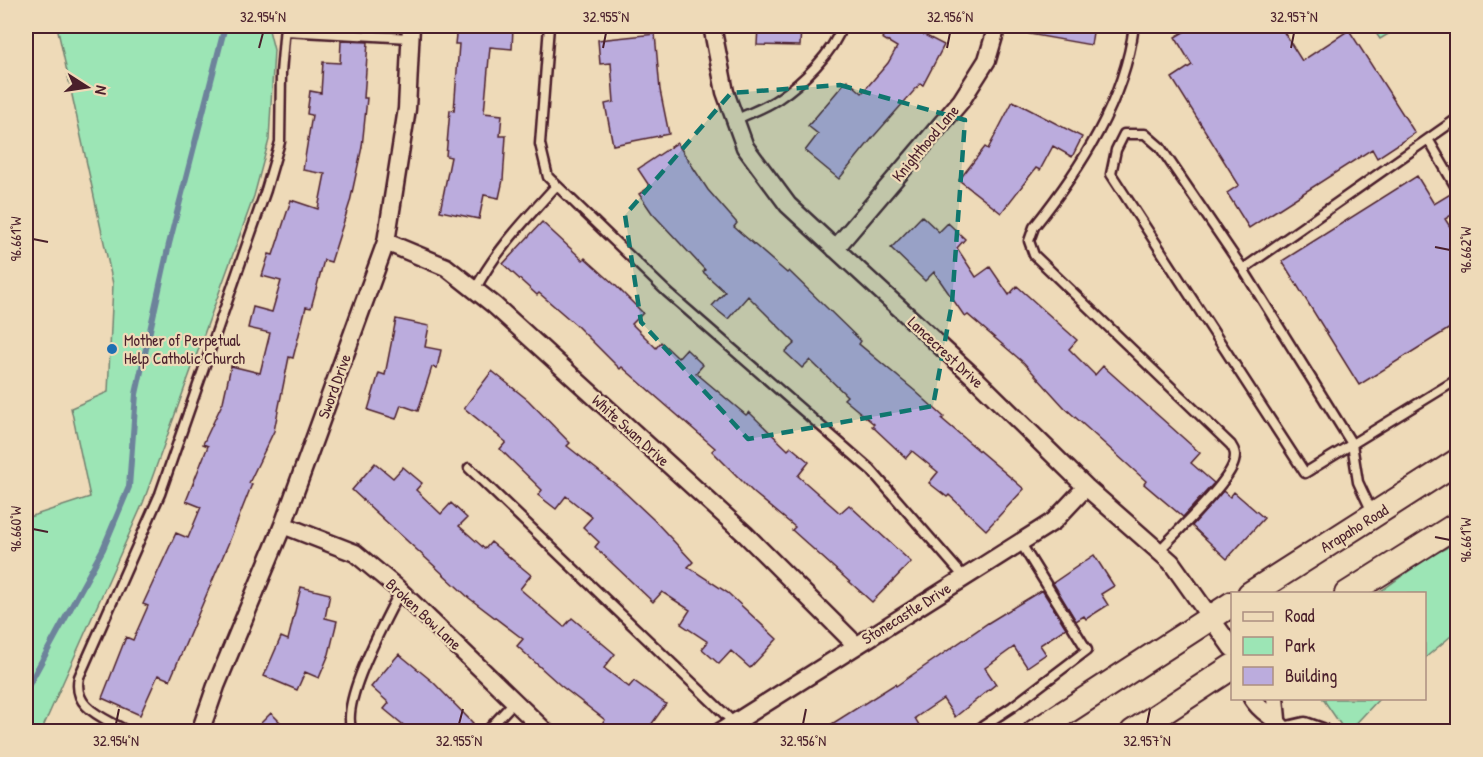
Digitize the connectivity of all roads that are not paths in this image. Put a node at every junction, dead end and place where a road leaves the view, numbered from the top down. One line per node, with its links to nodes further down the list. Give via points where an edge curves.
1 (549, 26): 11 (lane, via 540,144 548,177)
2 (712, 26): 9 (street, Lancecrest Drive, via 725,92)
3 (842, 26): 9 (lane, via 837,40 804,77 778,99)
4 (997, 26): 14 (street, Knighthood Lane, via 987,60 961,101)
5 (1134, 26): 26 (lane, via 1119,86 1089,152 1034,227 1029,241 1034,255 1235,453 1233,465 1218,486)
6 (285, 28): 7 (lane); 41 (lane, via 280,73 280,142 266,190 160,494 76,689 83,705)
7 (411, 32): 13 (street, Sword Drive, via 407,109)
8 (1458, 118): 10 (lane)
9 (735, 120): 14 (street, Lancecrest Drive, via 746,147 788,205)
10 (1428, 139): 12 (lane); 15 (lane)
11 (556, 186): 16 (lane, via 524,220); 27 (lane, via 667,292 871,470)
12 (1457, 189)
13 (386, 242): 16 (street, White Swan Drive, via 446,267); 24 (street, Sword Drive)
14 (835, 249): 21 (street, Lancecrest Drive)
15 (1243, 269): 18 (lane); 18 (lane, via 1160,147 1145,134 1124,134 1111,174 1305,473)
16 (475, 290): 33 (street, White Swan Drive, via 745,534)
17 (1458, 379): 18 (lane)
18 (1352, 444): 22 (lane, via 1358,482)
19 (1458, 461): 22 (main road, Arapaho Road)
20 (468, 468): 39 (lane)
21 (1086, 487): 25 (street, Stonecastle Drive, via 1054,521); 26 (street, Lancecrest Drive)
22 (1374, 515): 29 (main road, Arapaho Road)
23 (1458, 524): 30 (main road)
24 (283, 525): 28 (street, Broken Bow Lane, via 355,553); 42 (street, Sword Drive)
25 (1020, 542): 27 (street, Stonecastle Drive); 46 (lane, via 1087,650)
26 (1159, 551): 32 (street, Lancecrest Drive, via 1172,562)
27 (964, 577): 33 (street, Stonecastle Drive)
28 (400, 591): 38 (street, Broken Bow Lane); 43 (lane, via 350,704 349,725)
29 (1253, 592)
30 (1350, 592)
31 (1231, 605): 32 (main road)
32 (1212, 617): 34 (street, Lancecrest Drive); 47 (main road)
33 (856, 645): 39 (street, Stonecastle Drive)
34 (1231, 645)
35 (1231, 668): 48 (main road)
36 (1253, 700): 40 (street, via 1260,712)
37 (1275, 700): 40 (street)
38 (515, 701): 44 (lane); 45 (street, Broken Bow Lane)
39 (727, 727)
40 (1281, 728): 49 (street, via 1305,726)
41 (128, 732)
42 (200, 732)
43 (353, 732)
44 (486, 732)
45 (546, 732)
46 (974, 732)
47 (1035, 732)
48 (1133, 732)
49 (1322, 732)

